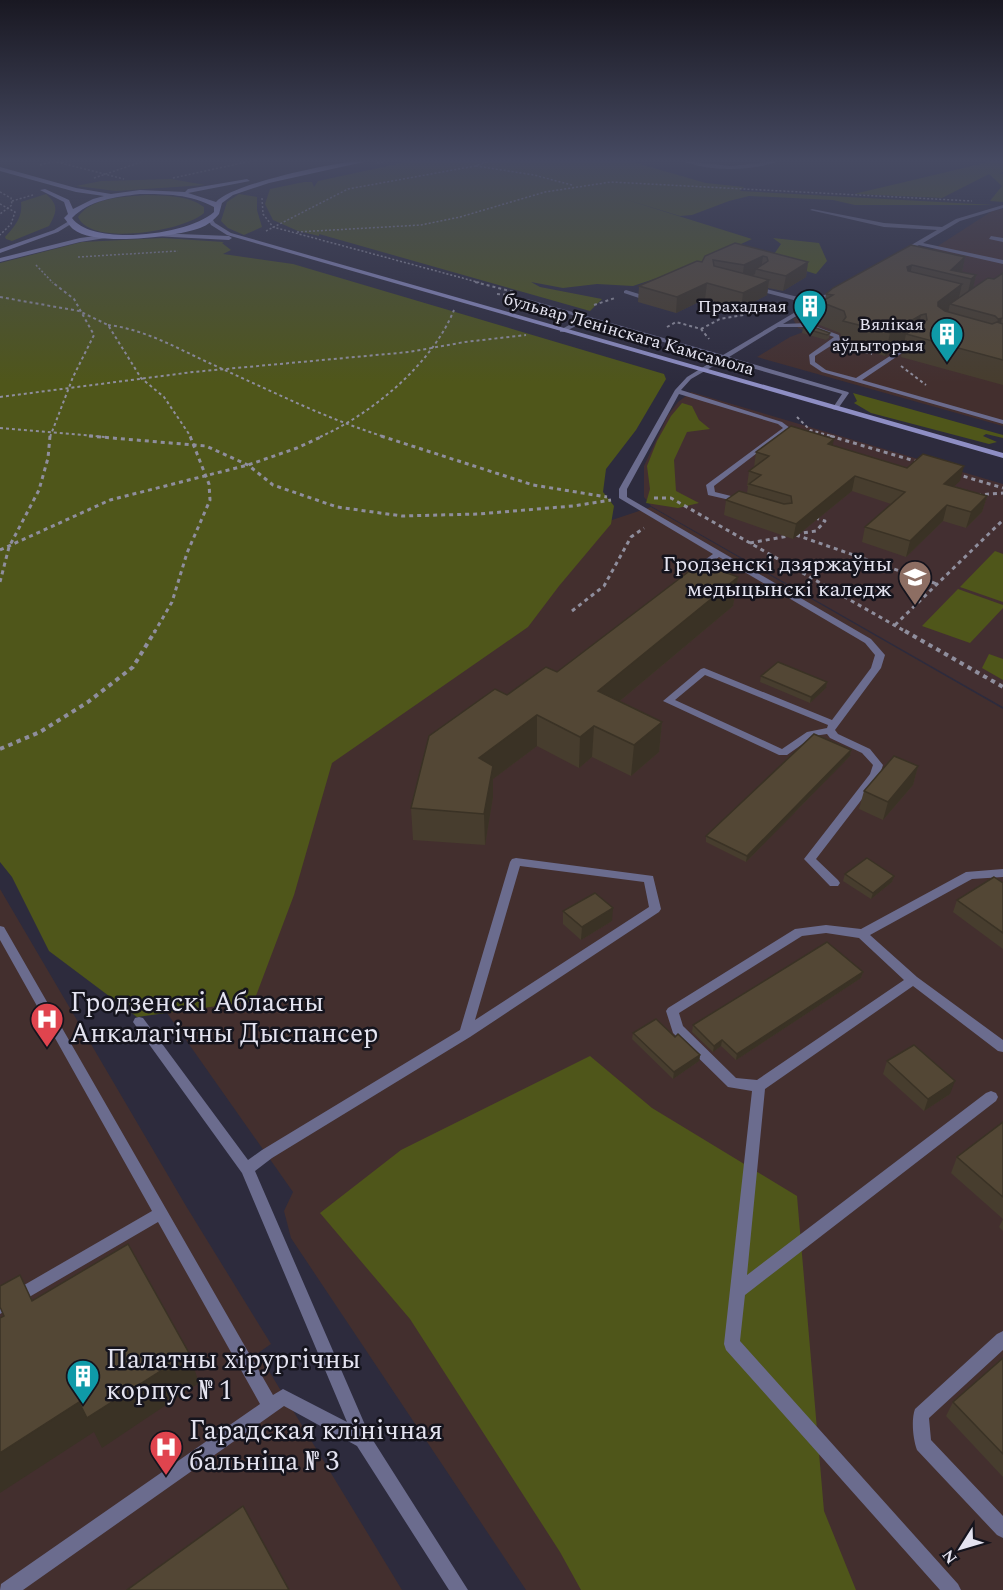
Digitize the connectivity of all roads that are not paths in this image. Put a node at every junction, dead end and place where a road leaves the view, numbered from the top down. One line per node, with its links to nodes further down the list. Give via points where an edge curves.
1 (44, 235): 12 (street)
2 (105, 235): 7 (main road)
3 (146, 235): 7 (main road)
4 (160, 235): 9 (street, бульвар Ленінскага Камсамола)
5 (236, 235): 9 (street, бульвар Ленінскага Камсамола)
6 (931, 235): 11 (lane)
7 (110, 236): 14 (street)
8 (991, 238): 10 (lane)
9 (248, 239): 24 (street, бульвар Ленінскага Камсамола)
10 (1003, 240)
11 (918, 243): 13 (lane); 15 (lane)
12 (0, 251)
13 (896, 256)
14 (0, 260)
15 (1003, 262)
16 (743, 285): 21 (lane)
17 (845, 285): 21 (lane)
18 (661, 286): 19 (lane, via 639,296)
19 (626, 292)
20 (525, 300): 22 (lane)
21 (814, 303): 23 (lane)
22 (587, 318): 24 (lane); 26 (lane)
23 (777, 326): 26 (lane); 28 (lane, via 807,325 837,336 812,355 812,363 824,371)
24 (562, 331): 27 (street, бульвар Ленінскага Камсамола)
25 (919, 340): 28 (lane)
26 (725, 358): 27 (lane); 30 (lane, via 846,393)
27 (700, 371): 29 (lane); 30 (street, бульвар Ленінскага Камсамола)
28 (857, 380): 31 (lane)
29 (676, 391): 33 (lane, via 787,428 710,485 711,493); 34 (lane, via 622,489 623,498)
30 (835, 409): 32 (street, бульвар Ленінскага Камсамола)
31 (1003, 422)
32 (1003, 456)
33 (753, 505)
34 (718, 554): 35 (lane); 36 (lane, via 868,641 880,655 876,668)
35 (690, 575)
36 (832, 727): 36 (lane, via 704,670 668,701 783,753 811,734); 38 (lane, via 834,736 866,751 878,765 875,776 810,859)
37 (1003, 873): 40 (lane, via 970,875)
38 (834, 883)
39 (0, 930): 48 (lane)
40 (862, 934): 41 (lane); 45 (lane, via 826,928 799,932 672,1011 678,1029 733,1083)
41 (913, 980): 44 (lane); 45 (lane)
42 (139, 1022): 47 (lane)
43 (465, 1033): 43 (lane, via 516,862 650,879 656,909); 47 (lane)
44 (1003, 1047)
45 (759, 1086): 49 (lane)
46 (991, 1097): 49 (lane)
47 (247, 1169): 53 (lane)
48 (161, 1212): 50 (lane); 52 (lane)
49 (738, 1291): 57 (lane, via 732,1344)
50 (0, 1307)
51 (1003, 1339): 54 (lane, via 921,1415 923,1444)
52 (270, 1406): 53 (lane, via 283,1397); 55 (lane)
53 (363, 1440): 56 (lane)
54 (1003, 1529)
55 (7, 1590)
56 (459, 1590)
57 (952, 1590)

